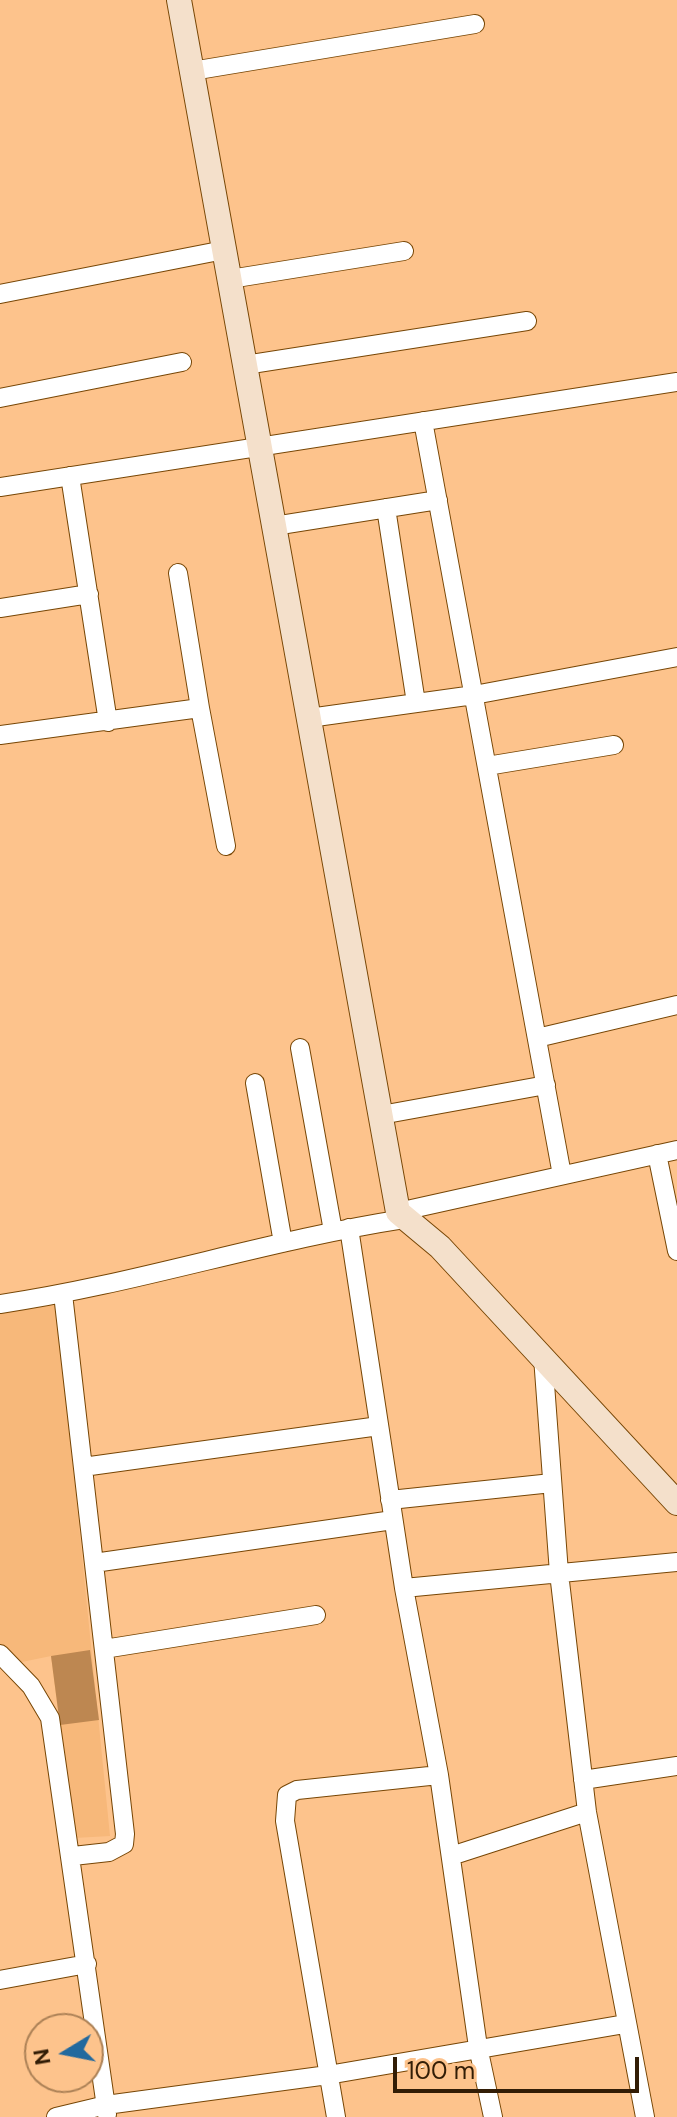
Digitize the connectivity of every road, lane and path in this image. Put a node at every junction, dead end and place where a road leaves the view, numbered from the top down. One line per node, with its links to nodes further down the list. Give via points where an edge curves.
1 (179, 0): 3 (street)
2 (475, 24): 3 (street)
3 (192, 71): 4 (street)
4 (224, 250): 6 (street); 7 (street)
5 (404, 251): 6 (street)
6 (230, 279): 10 (street)
7 (0, 294)
8 (527, 321): 10 (street)
9 (182, 362): 12 (street)
10 (245, 365): 14 (street)
11 (677, 382): 13 (street)
12 (0, 398)
13 (423, 421): 14 (street); 17 (street)
14 (260, 446): 15 (street); 19 (street)
15 (70, 476): 16 (street); 21 (street)
16 (0, 487)
17 (438, 500): 18 (street); 24 (street)
18 (386, 508): 19 (street); 25 (street)
19 (274, 526): 27 (street)
20 (178, 573): 26 (street)
21 (89, 594): 22 (street); 28 (street)
22 (0, 608)
23 (677, 657): 24 (street)
24 (474, 695): 25 (street); 31 (street)
25 (416, 703): 27 (street)
26 (200, 708): 28 (street); 32 (street)
27 (309, 718): 38 (street)
28 (108, 722): 29 (street)
29 (0, 735)
30 (614, 745): 31 (street)
31 (487, 766): 34 (street)
32 (226, 846)
33 (677, 1005): 34 (street)
34 (537, 1038): 37 (street)
35 (300, 1048): 43 (street)
36 (255, 1083): 44 (street)
37 (546, 1085): 38 (street); 41 (street)
38 (381, 1115): 42 (street)
39 (677, 1150): 40 (street)
40 (657, 1154): 41 (street); 45 (street)
41 (562, 1175): 42 (street)
42 (401, 1215): 43 (street); 48 (street, via 423,1230)
43 (341, 1230): 44 (street); 49 (street)
44 (283, 1243): 46 (street)
45 (677, 1251)
46 (63, 1294): 47 (street); 50 (street)
47 (0, 1304)
48 (543, 1357): 51 (street); 53 (street)
49 (379, 1426): 50 (street); 52 (street)
50 (83, 1467): 56 (street)
51 (552, 1483): 52 (street); 57 (street)
52 (390, 1500): 54 (street)
53 (677, 1503)
54 (393, 1520): 56 (street); 58 (street)
55 (677, 1562): 57 (street)
56 (94, 1563): 60 (street)
57 (559, 1573): 58 (street); 64 (street)
58 (404, 1588): 63 (street)
59 (316, 1615): 60 (street)
60 (104, 1649): 66 (street, via 124,1844 109,1852)
61 (0, 1654): 66 (street, via 31,1686 50,1718)
62 (677, 1766): 64 (street)
63 (439, 1775): 67 (street); 72 (street, via 287,1795 285,1821)
64 (583, 1780): 65 (street)
65 (587, 1812): 67 (street); 70 (street)
66 (73, 1856): 68 (street)
67 (451, 1856): 71 (street)
68 (87, 1964): 69 (street); 73 (street)
69 (0, 1980)
70 (625, 2024): 71 (street); 77 (street)
71 (478, 2047): 72 (street); 76 (street)
72 (328, 2075): 73 (street); 75 (street)
73 (107, 2111): 74 (street)
74 (56, 2117)
75 (336, 2117)
76 (493, 2117)
77 (645, 2117)

